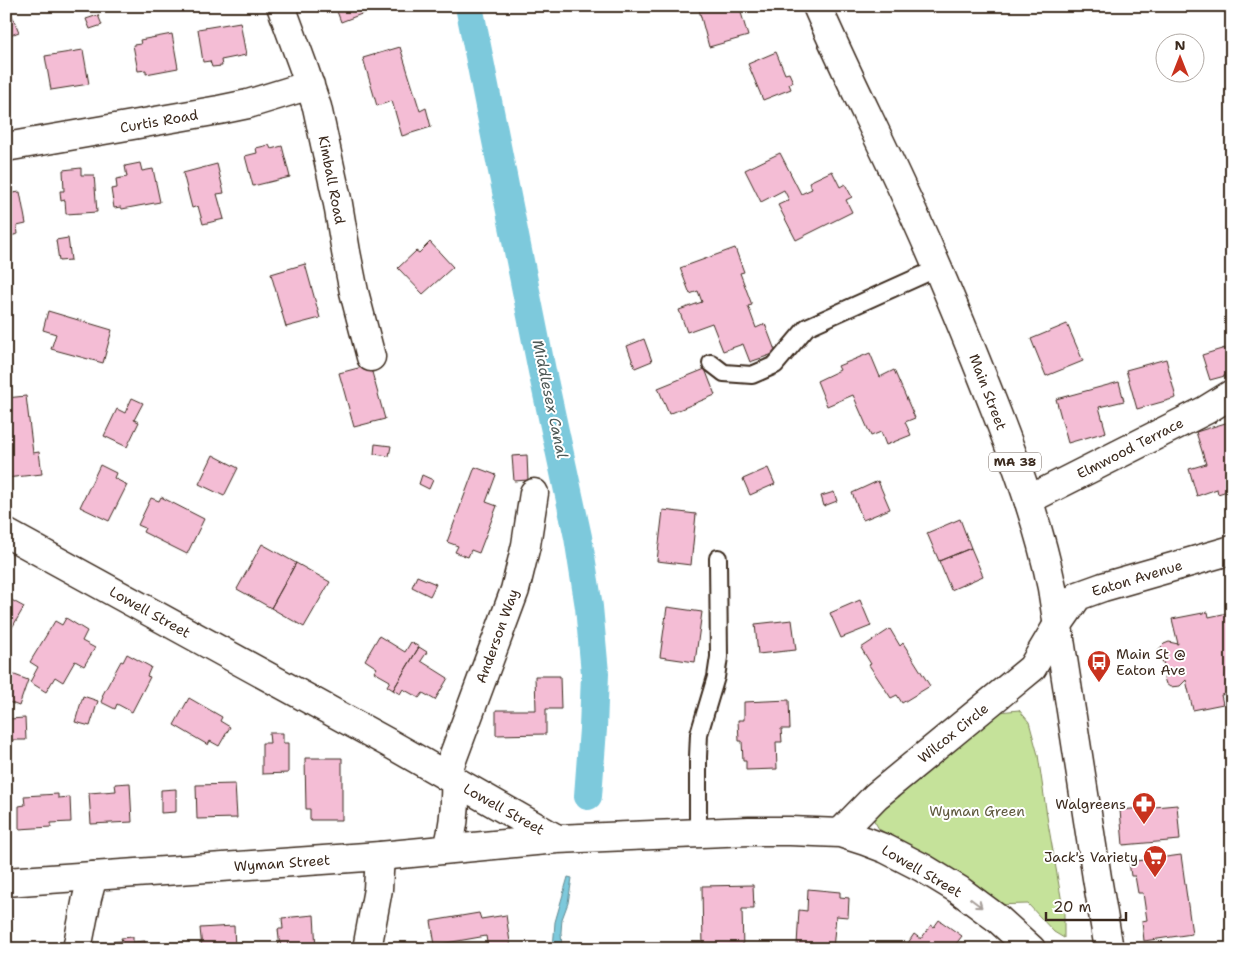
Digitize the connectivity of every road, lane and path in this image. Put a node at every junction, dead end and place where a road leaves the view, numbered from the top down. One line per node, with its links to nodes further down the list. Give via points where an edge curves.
1 (281, 6): 3 (street, Kimball Road)
2 (817, 6): 5 (street, Main Street / MA 38)
3 (310, 85): 4 (street, Curtis Road, via 219,110); 6 (street, Kimball Road)
4 (6, 147)
5 (938, 268): 7 (lane, via 807,327 775,366 752,375 724,372); 10 (street, Main Street / MA 38, via 991,397)
6 (371, 357)
7 (712, 363)
8 (1232, 394): 10 (street, Elmwood Terrace)
9 (534, 493): 15 (street, Anderson Way, via 515,590)
10 (1028, 500): 14 (street, Main Street / MA 38, via 1045,555)
11 (6, 533): 15 (street, Lowell Street)
12 (1232, 550): 14 (street, Eaton Avenue, via 1078,596)
13 (718, 558): 16 (lane, via 719,658 699,734)
14 (1058, 626): 17 (street, Wilcox Circle, via 1032,668 876,796); 26 (street, Main Street / MA 38)
15 (451, 778): 18 (street, Lowell Street); 19 (street, via 456,798)
16 (698, 833): 17 (street, Lowell Street); 18 (street, Lowell Street)
17 (840, 833): 25 (street, Lowell Street, one-way to 25, via 865,840 923,868 959,890)
18 (557, 839): 19 (street, Wyman Street)
19 (448, 849): 20 (street, Wyman Street)
20 (380, 856): 21 (street, Wyman Street); 24 (street)
21 (93, 876): 22 (street, Wyman Street); 23 (street)
22 (6, 882)
23 (77, 949)
24 (368, 949)
25 (1031, 949)
26 (1109, 949)

